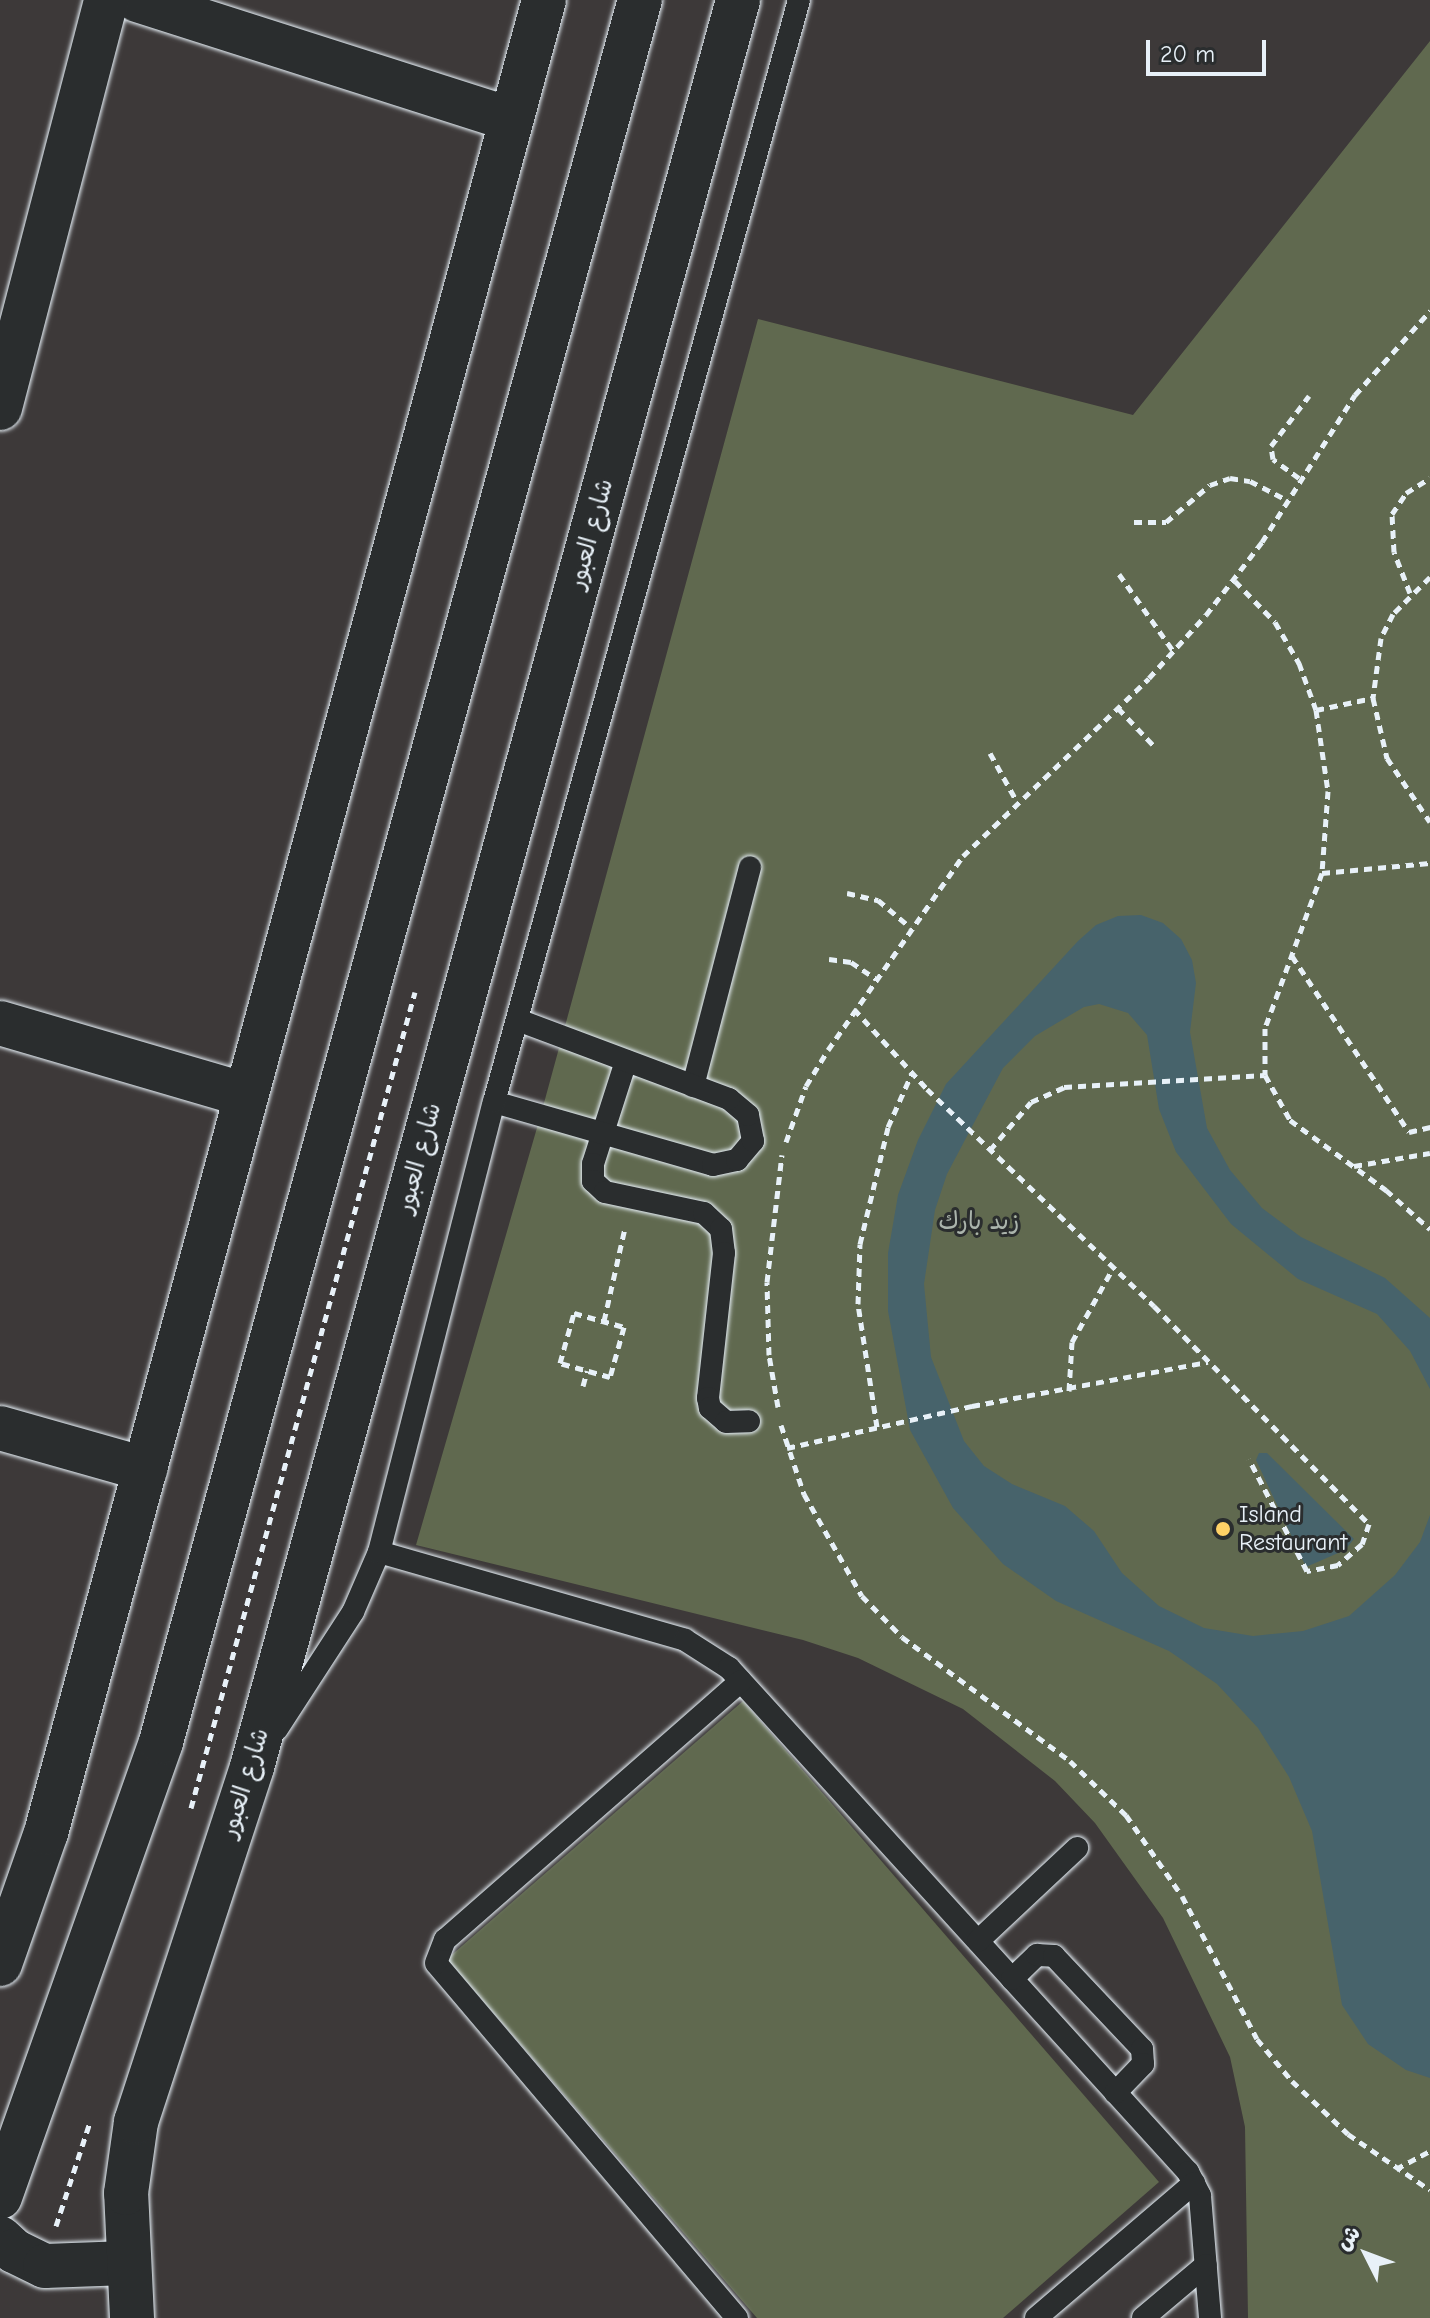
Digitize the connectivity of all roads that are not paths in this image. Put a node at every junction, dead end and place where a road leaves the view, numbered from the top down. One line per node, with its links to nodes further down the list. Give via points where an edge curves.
1 (106, 0): 8 (street)
2 (137, 0): 7 (street)
3 (544, 0): 7 (street)
4 (640, 0): 27 (street, via 161,1742)
5 (738, 0): 22 (street, شارع العبور)
6 (799, 0): 10 (lane)
7 (511, 119): 14 (street)
8 (0, 408)
9 (750, 867): 13 (lane)
10 (520, 1021): 12 (lane); 15 (lane)
11 (0, 1023): 14 (street)
12 (626, 1061): 13 (lane); 16 (lane)
13 (693, 1086): 16 (lane, via 729,1099 748,1115 753,1141 737,1160 713,1165)
14 (246, 1095): 19 (street)
15 (494, 1102): 16 (lane); 20 (lane)
16 (603, 1131): 17 (lane, via 593,1181 605,1192 704,1213 721,1229 724,1253 708,1398 710,1408 726,1422)
17 (749, 1421)
18 (0, 1428): 19 (street)
19 (145, 1469): 25 (street, via 46,1833)
20 (379, 1552): 21 (lane, via 685,1640 716,1656); 22 (lane, via 353,1612)
21 (741, 1681): 24 (lane); 36 (lane, via 445,1940 436,1963)
22 (252, 1767): 33 (street, شارع العبور, via 136,2122 126,2193)
23 (1077, 1848): 24 (lane)
24 (978, 1941): 26 (lane)
25 (0, 1964)
26 (1012, 1979): 28 (lane); 28 (lane, via 1037,1955 1054,1956 1142,2049 1143,2064)
27 (49, 2059): 29 (street); 31 (street)
28 (1115, 2093): 30 (lane)
29 (0, 2116)
30 (1194, 2183): 34 (lane, via 1200,2196); 37 (lane)
31 (0, 2197)
32 (0, 2238): 33 (street, via 45,2266)
33 (127, 2263): 35 (street, شارع العبور)
34 (1206, 2265): 38 (lane); 39 (lane)
35 (132, 2318)
36 (737, 2318)
37 (1036, 2318)
38 (1143, 2318)
39 (1210, 2318)

